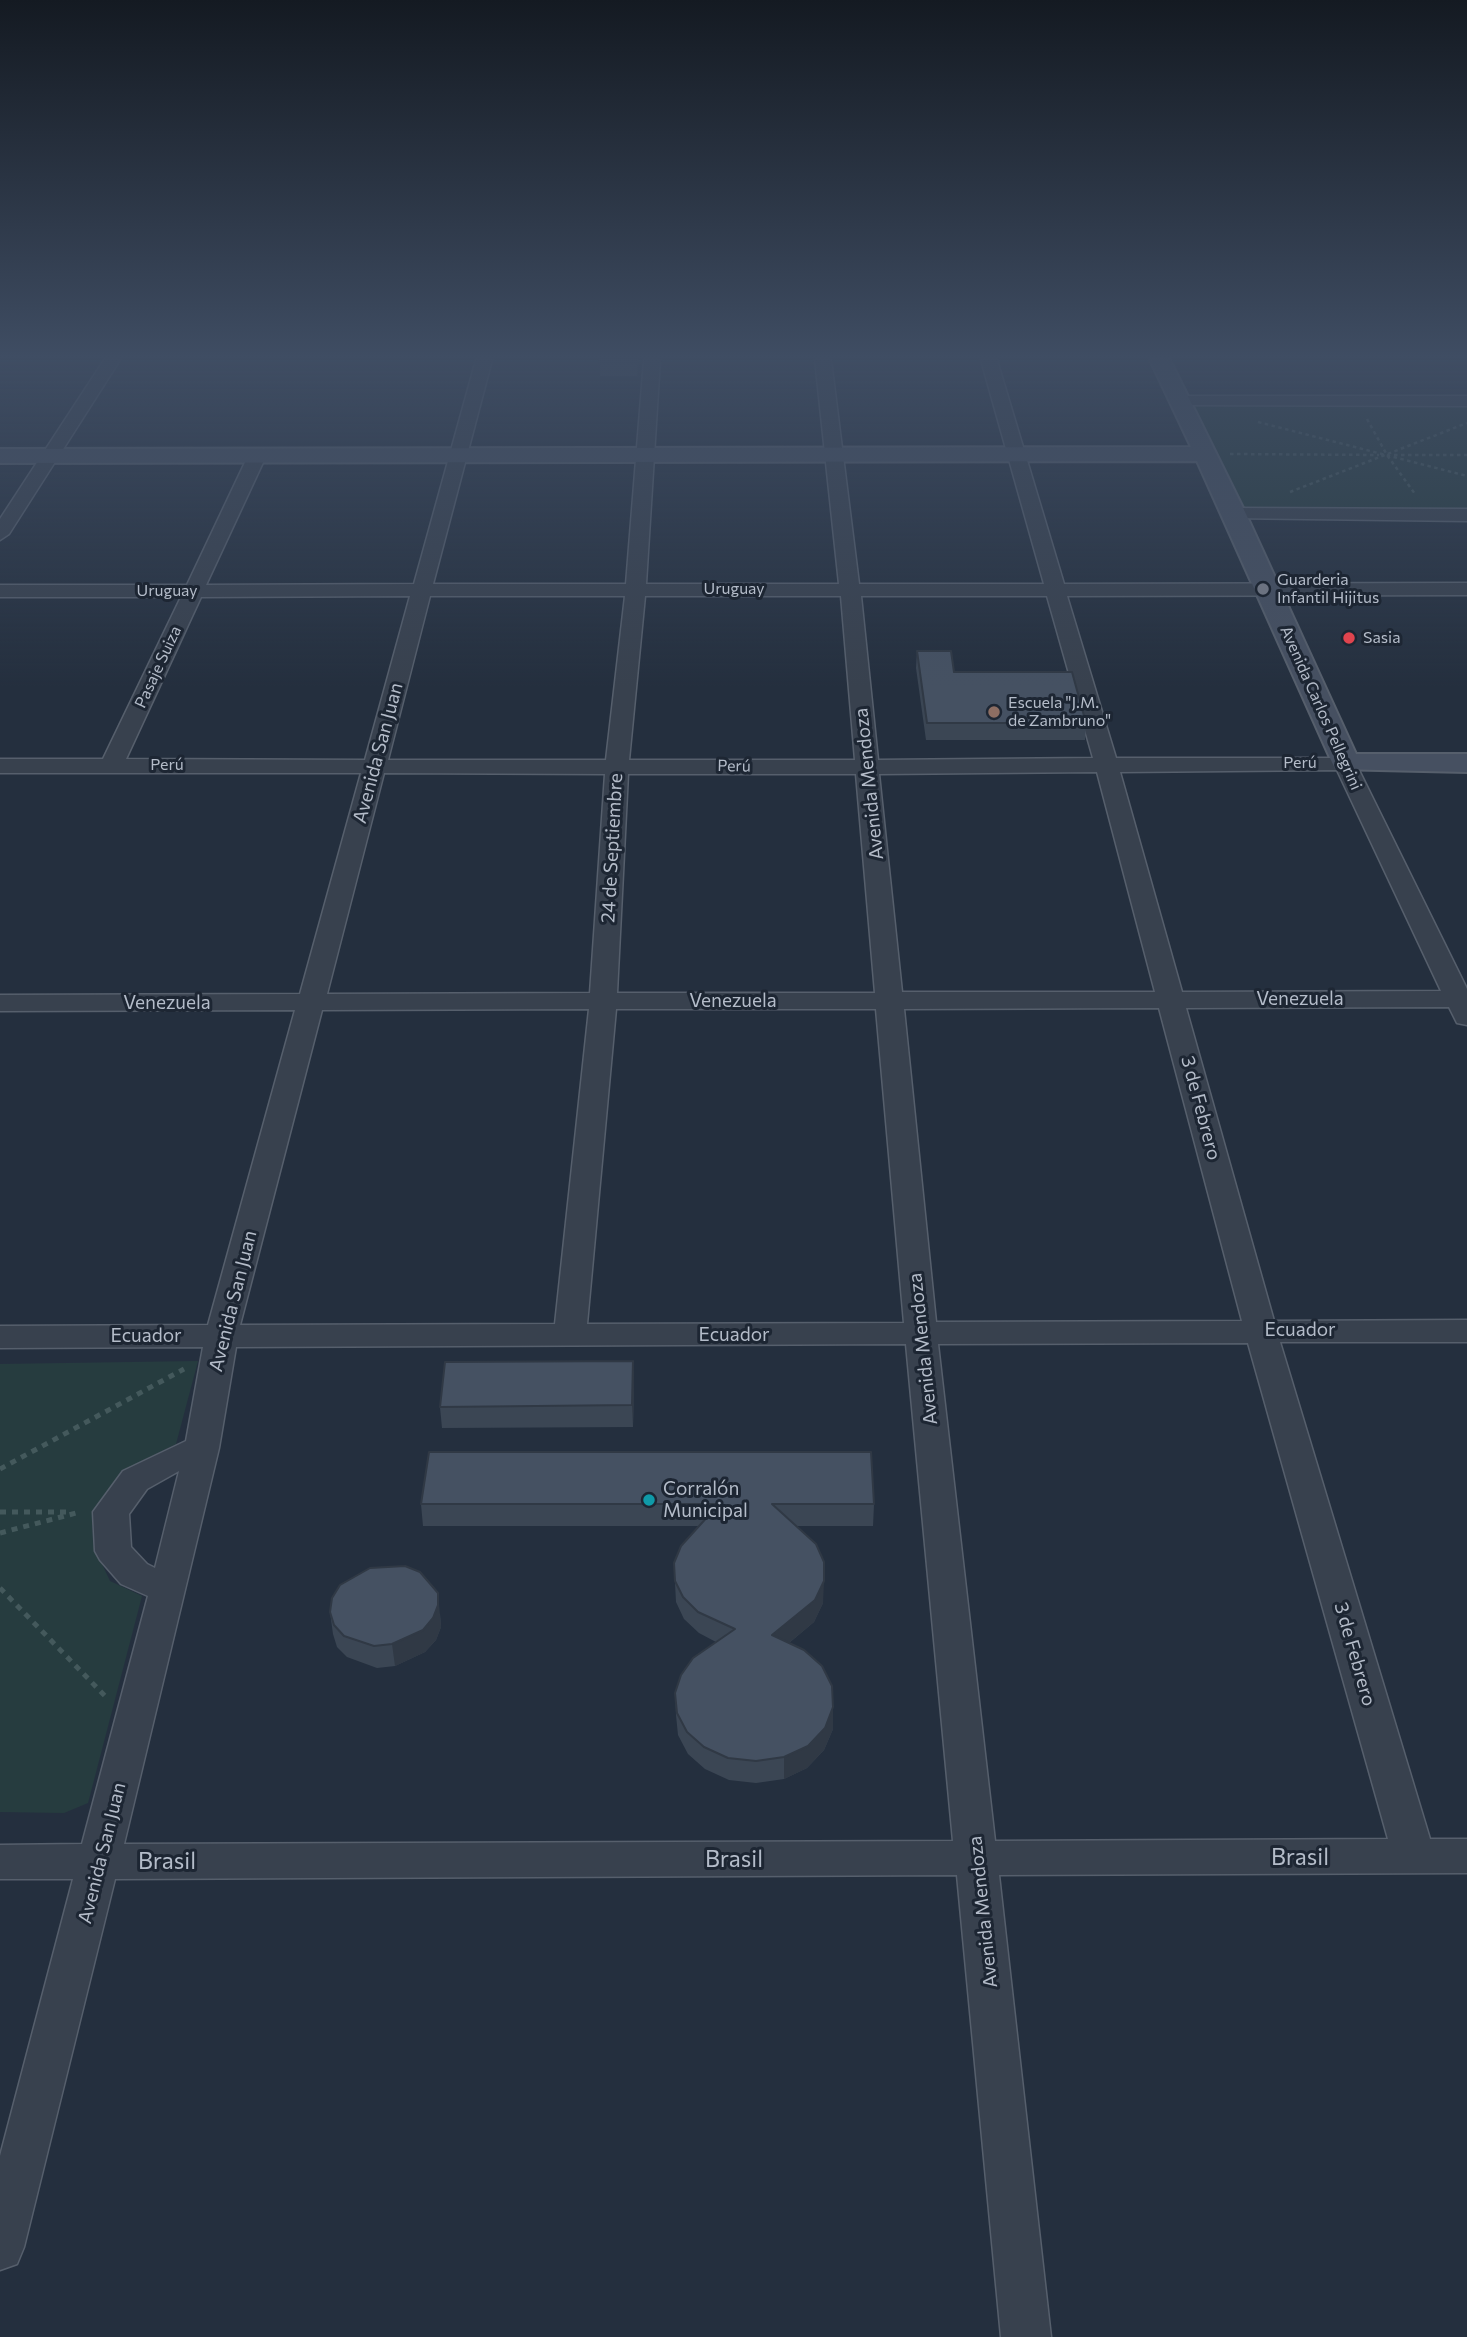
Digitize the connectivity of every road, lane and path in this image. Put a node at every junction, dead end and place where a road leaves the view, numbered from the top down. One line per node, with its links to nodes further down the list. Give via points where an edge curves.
1 (44, 469): 16 (street)
2 (251, 469): 24 (street, Pasaje Suiza)
3 (455, 469): 21 (street, Avenida San Juan)
4 (647, 469): 17 (street, 24 de Septiembre)
5 (837, 469): 18 (street, Avenida Mendoza)
6 (1021, 469): 19 (street, 3 de Febrero)
7 (1212, 469): 13 (street, Avenida Carlos Pellegrini)
8 (1350, 469): 12 (path)
9 (1397, 469): 14 (path)
10 (1441, 469): 11 (path)
11 (1467, 476)
12 (1285, 494)
13 (1234, 514): 14 (street); 22 (street, Avenida Carlos Pellegrini)
14 (1429, 515): 15 (street)
15 (1467, 515)
16 (0, 534)
17 (636, 589): 18 (street, Uruguay); 21 (street, Uruguay); 29 (street, 24 de Septiembre)
18 (850, 589): 19 (street, Uruguay); 32 (street, Avenida Mendoza)
19 (1054, 589): 22 (street, Uruguay); 25 (street, 3 de Febrero)
20 (1467, 589): 22 (street, Uruguay)
21 (423, 590): 24 (street, Uruguay); 31 (street, Avenida San Juan)
22 (1268, 590): 26 (street, Avenida Carlos Pellegrini)
23 (0, 591): 24 (street, Uruguay)
24 (194, 591): 28 (street, Pasaje Suiza)
25 (1106, 763): 26 (street, Perú); 32 (street, Perú); 34 (street, 3 de Febrero)
26 (1345, 763): 27 (street, Perú); 38 (street, Avenida Carlos Pellegrini)
27 (1467, 763)
28 (112, 765): 30 (street, Perú); 31 (street, Perú)
29 (617, 765): 31 (street, Perú); 32 (street, Perú); 35 (street, 24 de Septiembre)
30 (0, 766)
31 (374, 766): 37 (street, Avenida San Juan)
32 (868, 767): 33 (street, Avenida Mendoza)
33 (891, 1000): 34 (street, Venezuela); 35 (street, Venezuela); 41 (street, Avenida Mendoza)
34 (1172, 1000): 38 (street, Venezuela); 39 (street, 3 de Febrero)
35 (603, 1001): 37 (street, Venezuela); 43 (street, 24 de Septiembre)
36 (0, 1003): 37 (street, Venezuela)
37 (312, 1003): 42 (street, Avenida San Juan)
38 (1464, 1005)
39 (1260, 1329): 40 (street, Ecuador); 41 (street, Ecuador); 55 (street, 3 de Febrero)
40 (1467, 1331)
41 (921, 1334): 43 (street, Ecuador); 57 (street, Avenida Mendoza)
42 (221, 1336): 43 (street, Ecuador); 44 (street, Ecuador); 46 (street, Avenida San Juan)
43 (570, 1336)
44 (0, 1337)
45 (186, 1368): 47 (path)
46 (202, 1448): 49 (street, via 135,1480); 53 (street, Avenida San Juan)
47 (0, 1469)
48 (0, 1512): 50 (path)
49 (111, 1512): 50 (path); 53 (street, via 113,1550 134,1574)
50 (70, 1513): 51 (path)
51 (0, 1533)
52 (0, 1588): 54 (path)
53 (168, 1590): 58 (street, Avenida San Juan)
54 (114, 1706)
55 (1414, 1856): 56 (street, Brasil); 57 (street, Brasil)
56 (1467, 1856)
57 (978, 1858): 58 (street, Brasil); 61 (street, Avenida Mendoza)
58 (101, 1861): 59 (street, Brasil); 60 (street, Avenida San Juan)
59 (0, 1862)
60 (0, 2247)
61 (1026, 2337)

